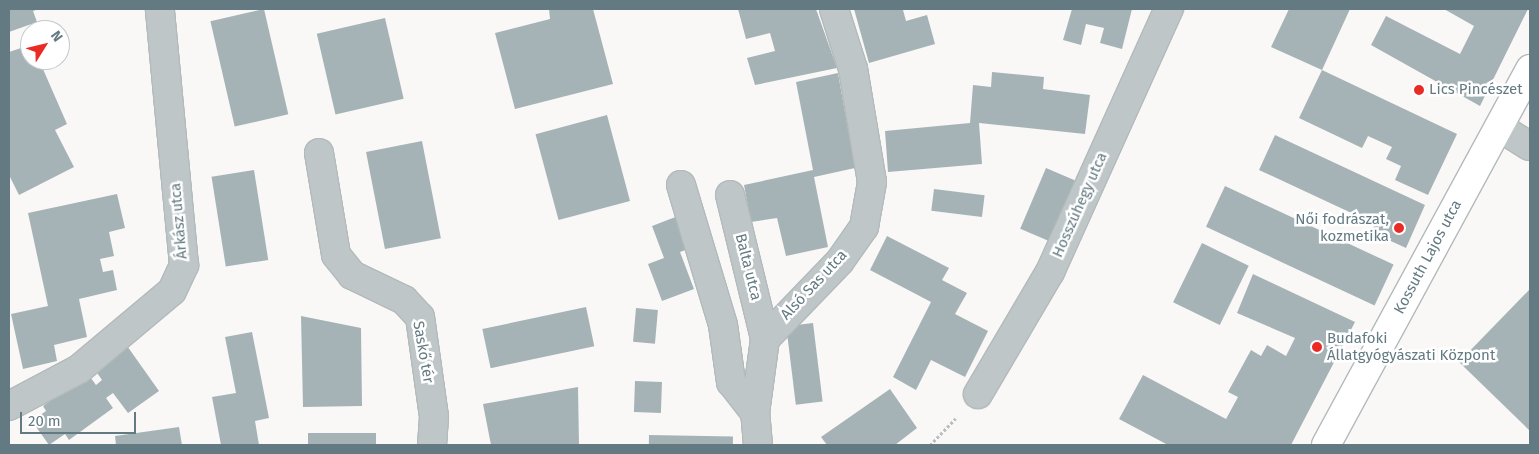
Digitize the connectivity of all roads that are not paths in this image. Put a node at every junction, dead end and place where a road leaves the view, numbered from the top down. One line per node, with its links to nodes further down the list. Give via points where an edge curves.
1 (160, 9): 12 (street, Árkász utca, via 184,265 172,292 79,369)
2 (834, 9): 10 (street, Alsó Sas utca, via 853,69 872,182 864,227 840,261)
3 (1169, 9): 11 (street, Hosszúhegy utca, via 1050,272)
4 (1530, 68): 5 (main road, Kossuth Lajos utca)
5 (1499, 127): 6 (street); 16 (main road, Kossuth Lajos utca)
6 (1530, 146)
7 (319, 153): 14 (street, Saskő tér, via 336,255 352,274 404,300 420,317 434,417)
8 (681, 185): 13 (street, via 722,326 731,382)
9 (730, 195): 10 (street, Balta utca)
10 (765, 339): 13 (street)
11 (978, 394)
12 (9, 406)
13 (755, 413): 15 (street)
14 (432, 445)
15 (758, 445)
16 (1326, 445)

